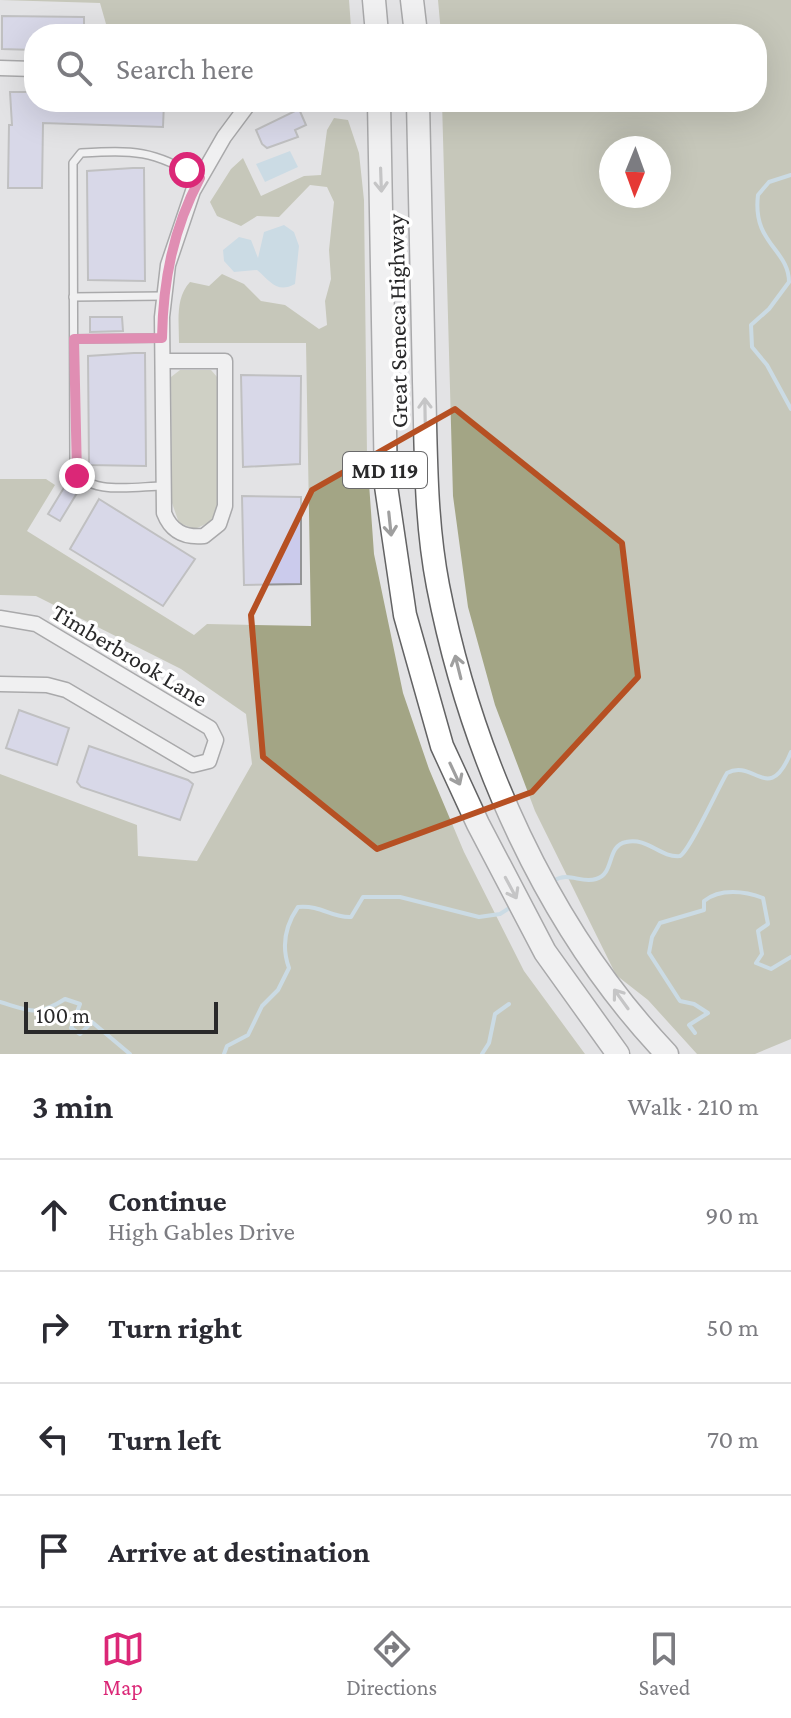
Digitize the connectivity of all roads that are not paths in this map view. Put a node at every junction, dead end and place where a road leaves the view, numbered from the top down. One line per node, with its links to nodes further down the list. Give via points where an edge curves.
1 (374, 0): 3 (main road)
2 (412, 0): 4 (main road)
3 (376, 24)
4 (415, 24)
5 (0, 68): 6 (street)
6 (24, 69)
7 (243, 112): 10 (street)
8 (379, 112): 19 (main road, Great Seneca Highway / MD 119, one-way to 19, via 386,486 405,615 442,746 478,824 545,952)
9 (418, 112): 20 (main road, Great Seneca Highway / MD 119, one-way to 9, via 627,1008 580,939 512,819 460,674 438,584 427,487)
10 (200, 178): 11 (street, via 177,229); 12 (lane, via 155,154 76,155)
11 (163, 296): 12 (lane); 13 (street)
12 (73, 297): 14 (lane)
13 (162, 338): 14 (lane); 15 (street)
14 (74, 339): 16 (lane, via 77,476 89,485)
15 (164, 361): 16 (street); 16 (street, via 225,361 225,499 219,524 204,536 181,534 164,513)
16 (163, 486)
17 (0, 618): 18 (street, Timberbrook Lane, via 36,624 210,728 216,740 209,761 193,765 66,690)
18 (0, 684)
19 (618, 1054)
20 (667, 1054)

